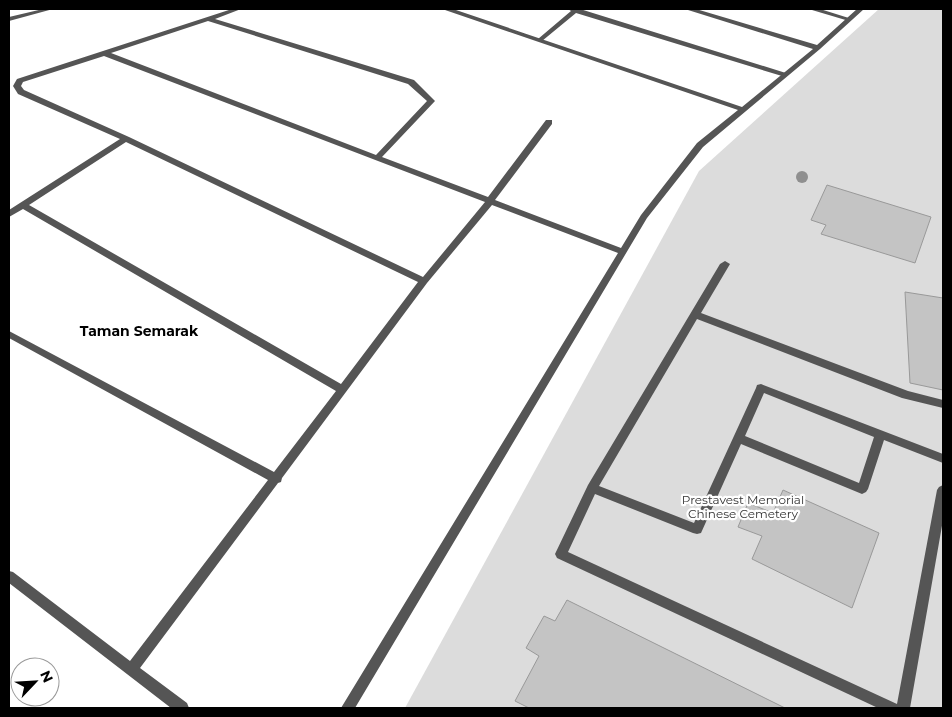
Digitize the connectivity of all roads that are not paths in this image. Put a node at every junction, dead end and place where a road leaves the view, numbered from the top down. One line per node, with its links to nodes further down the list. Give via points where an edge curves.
1 (50, 9): 8 (street)
2 (238, 9): 9 (street)
3 (447, 9): 11 (street)
4 (574, 9): 11 (street); 14 (street)
5 (690, 9): 12 (street)
6 (814, 9): 10 (street)
7 (861, 9): 10 (street)
8 (9, 19)
9 (208, 19): 13 (street); 18 (street, via 411,82 431,101)
10 (849, 19): 12 (street)
11 (540, 40): 15 (street)
12 (818, 48): 14 (street)
13 (103, 53): 17 (street, via 20,81 17,86 21,92); 18 (street)
14 (785, 74): 15 (street)
15 (744, 110): 22 (street, via 700,145 644,217)
16 (549, 122): 19 (street)
17 (126, 139): 20 (street); 24 (street)
18 (378, 157): 19 (street)
19 (490, 200): 22 (street); 24 (street)
20 (23, 205): 21 (street); 27 (street)
21 (9, 214)
22 (622, 252): 38 (street)
23 (725, 264): 25 (street)
24 (424, 281): 27 (street)
25 (695, 314): 28 (street, via 906,395); 33 (street)
26 (9, 334): 32 (street)
27 (343, 390): 32 (street)
28 (943, 404)
29 (880, 435): 30 (street, via 761,388); 30 (street, via 862,489); 31 (street)
30 (738, 438): 33 (street, via 697,528)
31 (943, 460)
32 (277, 479): 36 (street)
33 (592, 488): 39 (street, via 561,554)
34 (943, 490): 40 (street)
35 (9, 576): 36 (street)
36 (132, 669): 37 (street)
37 (182, 708)
38 (348, 708)
39 (892, 708)
40 (903, 708)

